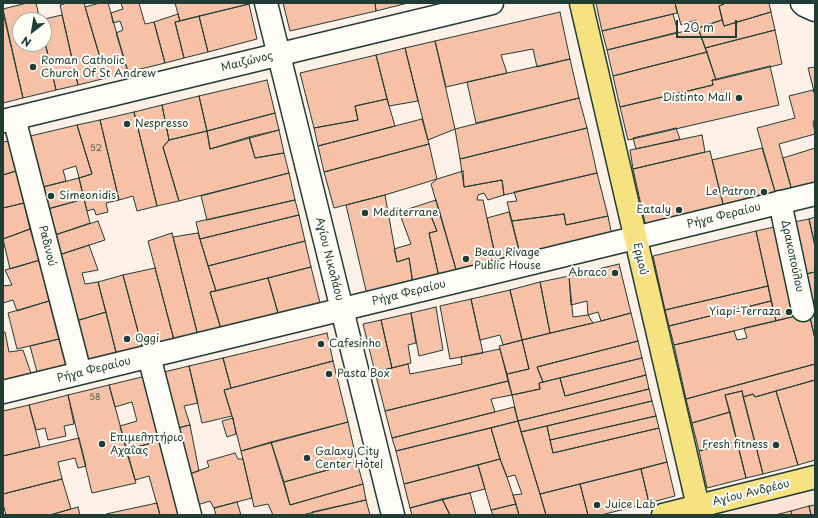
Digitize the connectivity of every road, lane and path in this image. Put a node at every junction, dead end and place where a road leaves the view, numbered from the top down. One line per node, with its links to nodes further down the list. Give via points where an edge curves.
1 (266, 3): 6 (street, Αγίου Νικολάου)
2 (492, 3): 6 (street, Μαιζώνος)
3 (580, 3): 10 (main road, Ερμού)
4 (802, 3): 5 (street)
5 (815, 10)
6 (278, 54): 7 (street, Μαιζώνος); 11 (street, Αγίου Νικολάου)
7 (8, 120): 14 (street, Ραδινού)
8 (815, 194): 9 (street, Ρήγα Φεραίου)
9 (780, 202): 10 (street, Ρήγα Φεραίου); 12 (street, Δρακοπούλου)
10 (635, 238): 11 (street, Ρήγα Φεραίου); 17 (main road, Ερμού)
11 (341, 309): 13 (street, Ρήγα Φεραίου); 19 (street, Αγίου Νικολάου)
12 (803, 310)
13 (149, 356): 14 (street, Ρήγα Φεραίου); 18 (street)
14 (80, 373): 15 (street, Ρήγα Φεραίου)
15 (3, 392)
16 (815, 477): 17 (main road, Αγίου Ανδρέου)
17 (699, 511): 20 (main road, Αγίου Ανδρέου)
18 (190, 515)
19 (393, 515)
20 (663, 515)

